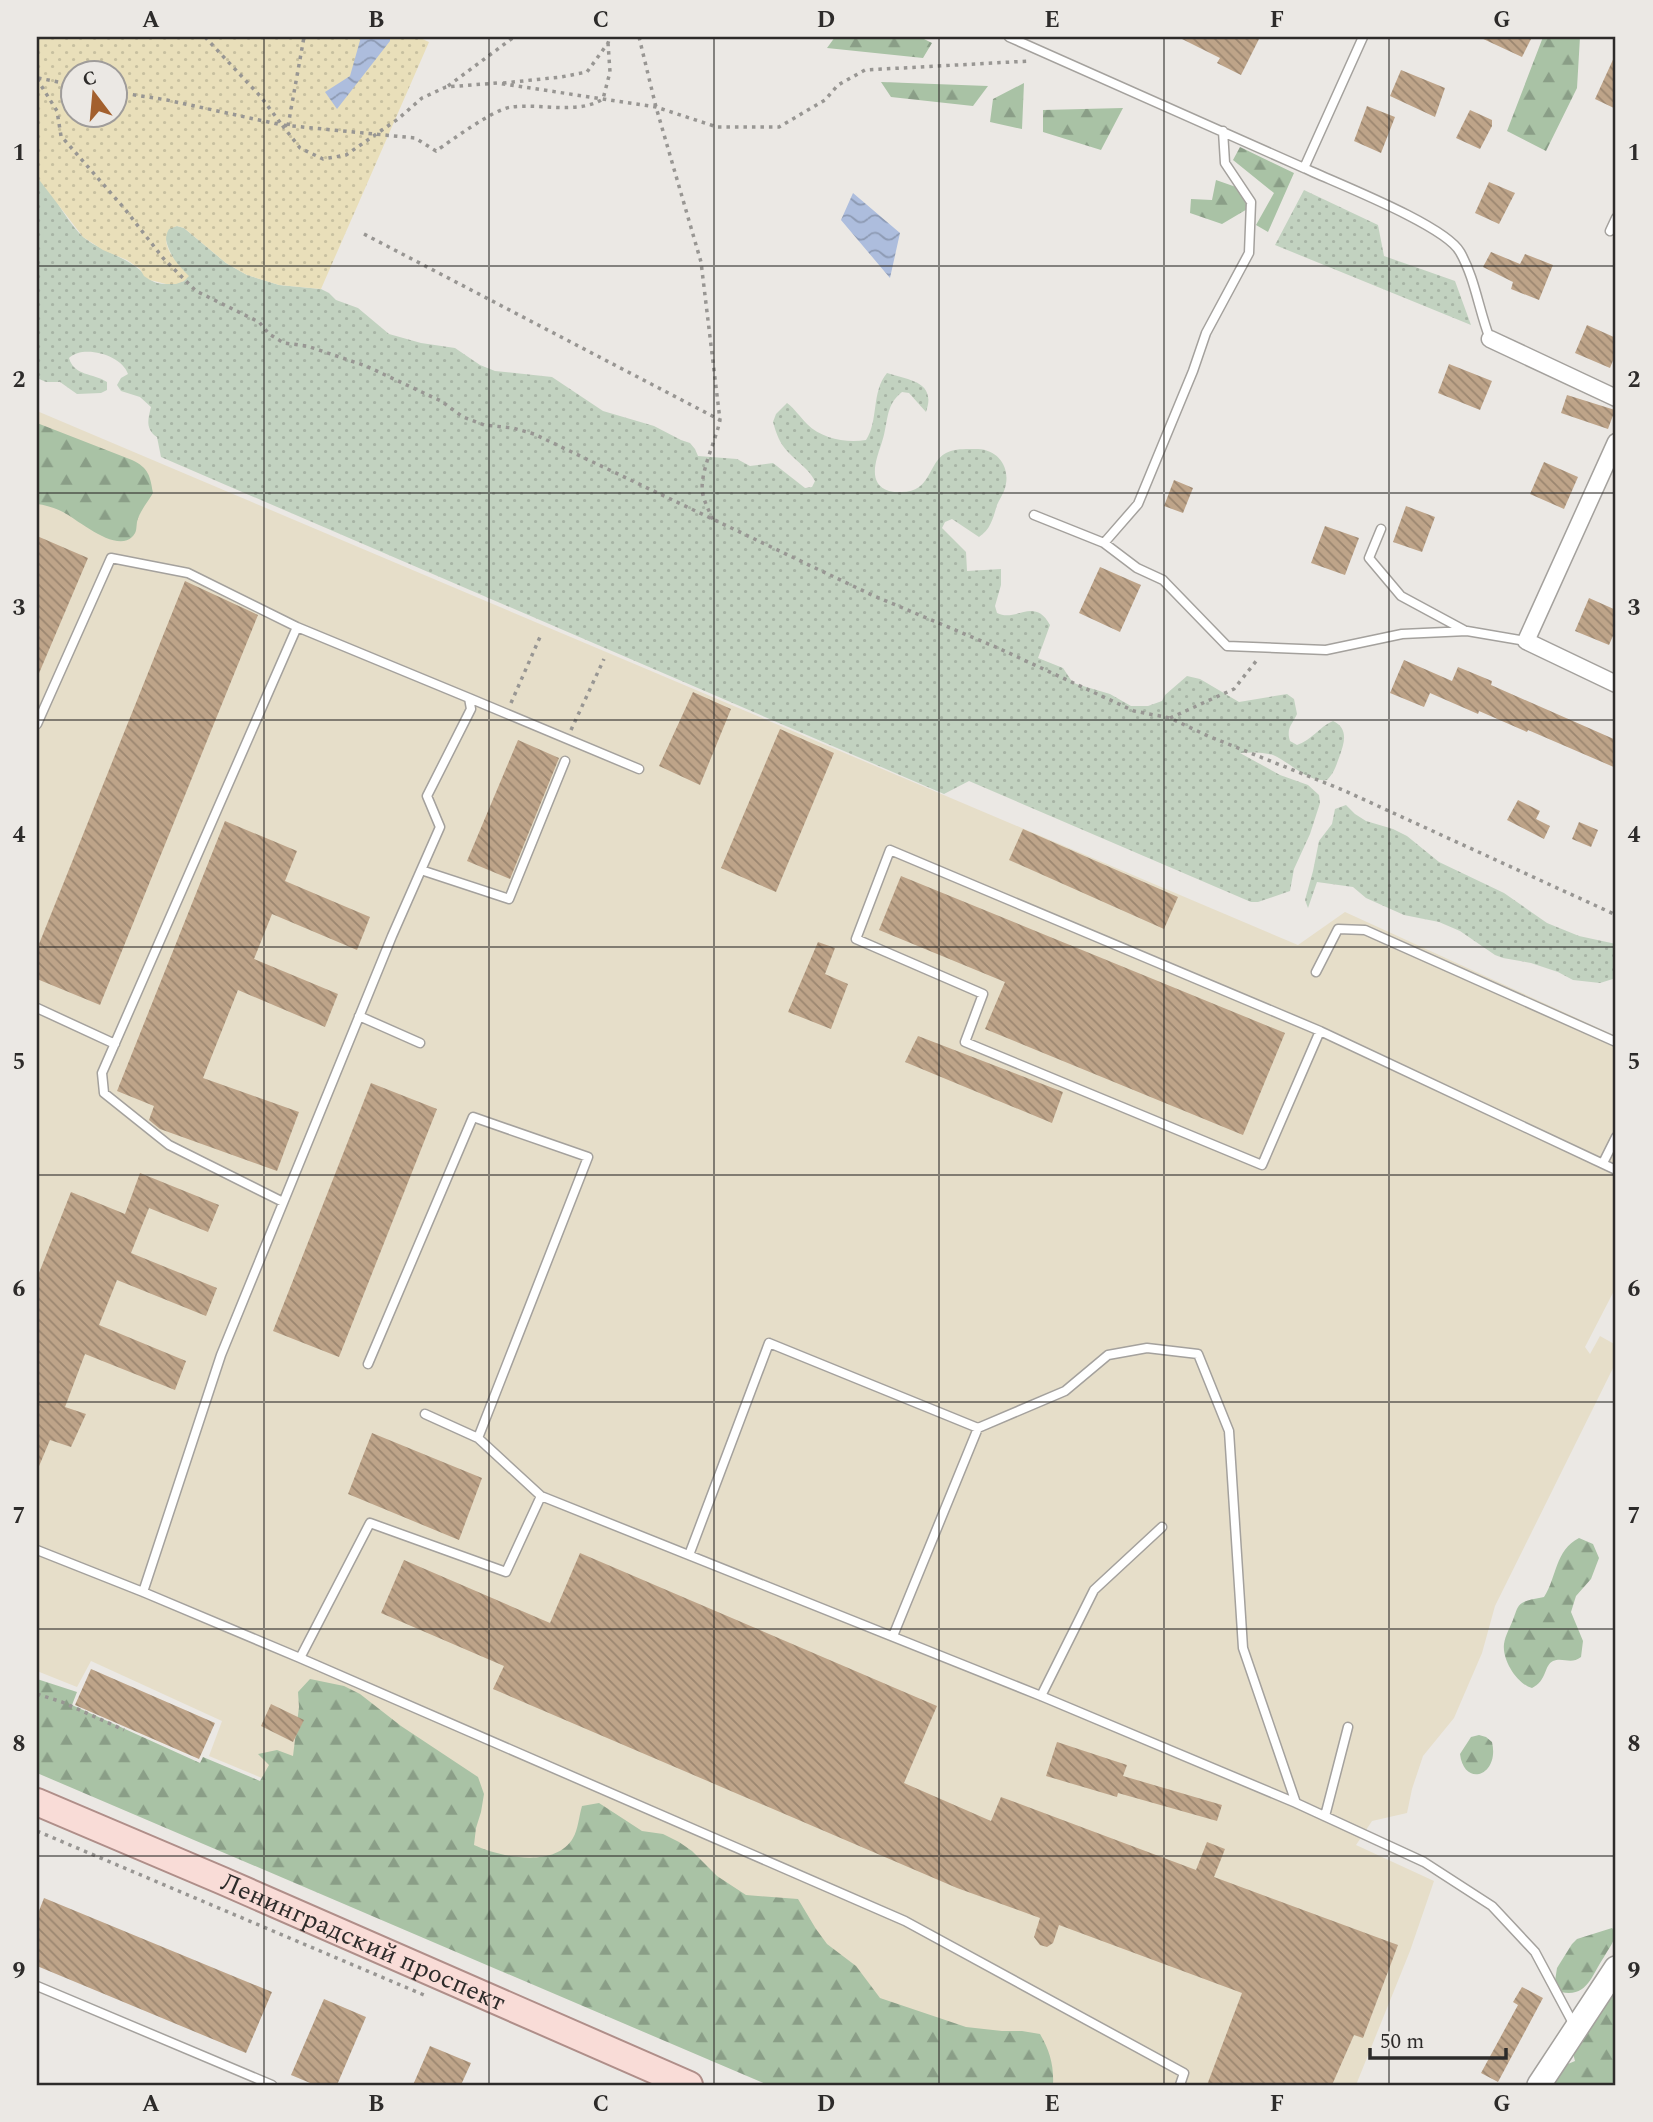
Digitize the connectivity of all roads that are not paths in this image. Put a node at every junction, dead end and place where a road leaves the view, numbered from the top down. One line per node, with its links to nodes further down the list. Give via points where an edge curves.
1 (1009, 37): 3 (lane)
2 (1363, 37): 4 (lane)
3 (1223, 131): 4 (lane); 12 (lane, via 1225,163 1251,202 1249,253 1206,334 1138,504)
4 (1304, 168): 7 (lane, via 1433,228 1459,250)
5 (1616, 218): 6 (lane)
6 (1610, 232)
7 (1490, 339): 8 (street)
8 (1616, 398)
9 (1616, 442): 15 (street)
10 (1034, 514): 12 (lane)
11 (1381, 529): 14 (lane, via 1369,558 1377,568 1401,596)
12 (1104, 543): 14 (lane, via 1137,568 1163,580 1227,646 1326,650 1402,634)
13 (296, 627): 17 (lane); 18 (lane, via 188,573 111,558); 28 (lane)
14 (1467, 631): 15 (lane)
15 (1526, 641): 16 (street)
16 (1616, 684)
17 (469, 698): 20 (lane); 21 (lane, via 471,709 427,796 440,827)
18 (37, 724)
19 (565, 761): 21 (lane, via 509,899)
20 (639, 769)
21 (421, 870): 24 (lane)
22 (1315, 972): 27 (lane, via 1338,929 1365,930)
23 (37, 1008): 28 (lane)
24 (359, 1016): 26 (lane); 32 (lane)
25 (1320, 1031): 25 (lane, via 890,850 856,939 983,993 965,1042 1262,1165); 30 (lane)
26 (420, 1042)
27 (1616, 1042)
28 (115, 1044): 32 (lane, via 102,1073 104,1093 169,1145)
29 (1616, 1137): 30 (lane)
30 (1603, 1163): 31 (lane)
31 (1616, 1170)
32 (283, 1202): 41 (lane, via 221,1355)
33 (368, 1364): 36 (lane, via 473,1117 588,1157)
34 (425, 1414): 36 (lane)
35 (978, 1428): 40 (lane, via 769,1343); 42 (lane); 47 (lane, via 1065,1391 1108,1355 1147,1348 1198,1354 1229,1431 1243,1648)
36 (478, 1438): 37 (lane)
37 (541, 1496): 40 (lane); 43 (lane, via 506,1572 370,1523)
38 (1162, 1527): 44 (lane, via 1094,1590)
39 (37, 1550): 41 (lane)
40 (689, 1555): 42 (lane)
41 (143, 1592): 43 (lane)
42 (892, 1636): 44 (lane)
43 (300, 1658): 55 (lane, via 905,1921 1184,2073)
44 (1041, 1696): 47 (lane)
45 (1349, 1727): 48 (lane)
46 (37, 1802): 54 (main road, Ленинградский проспект)
47 (1296, 1803): 48 (lane)
48 (1325, 1816): 51 (lane, via 1424,1862 1492,1906 1535,1952)
49 (1616, 1968): 51 (street)
50 (37, 1986): 52 (lane)
51 (1576, 2029): 56 (street)
52 (260, 2083): 53 (lane)
53 (272, 2085)
54 (689, 2085)
55 (1180, 2085)
56 (1539, 2085)

